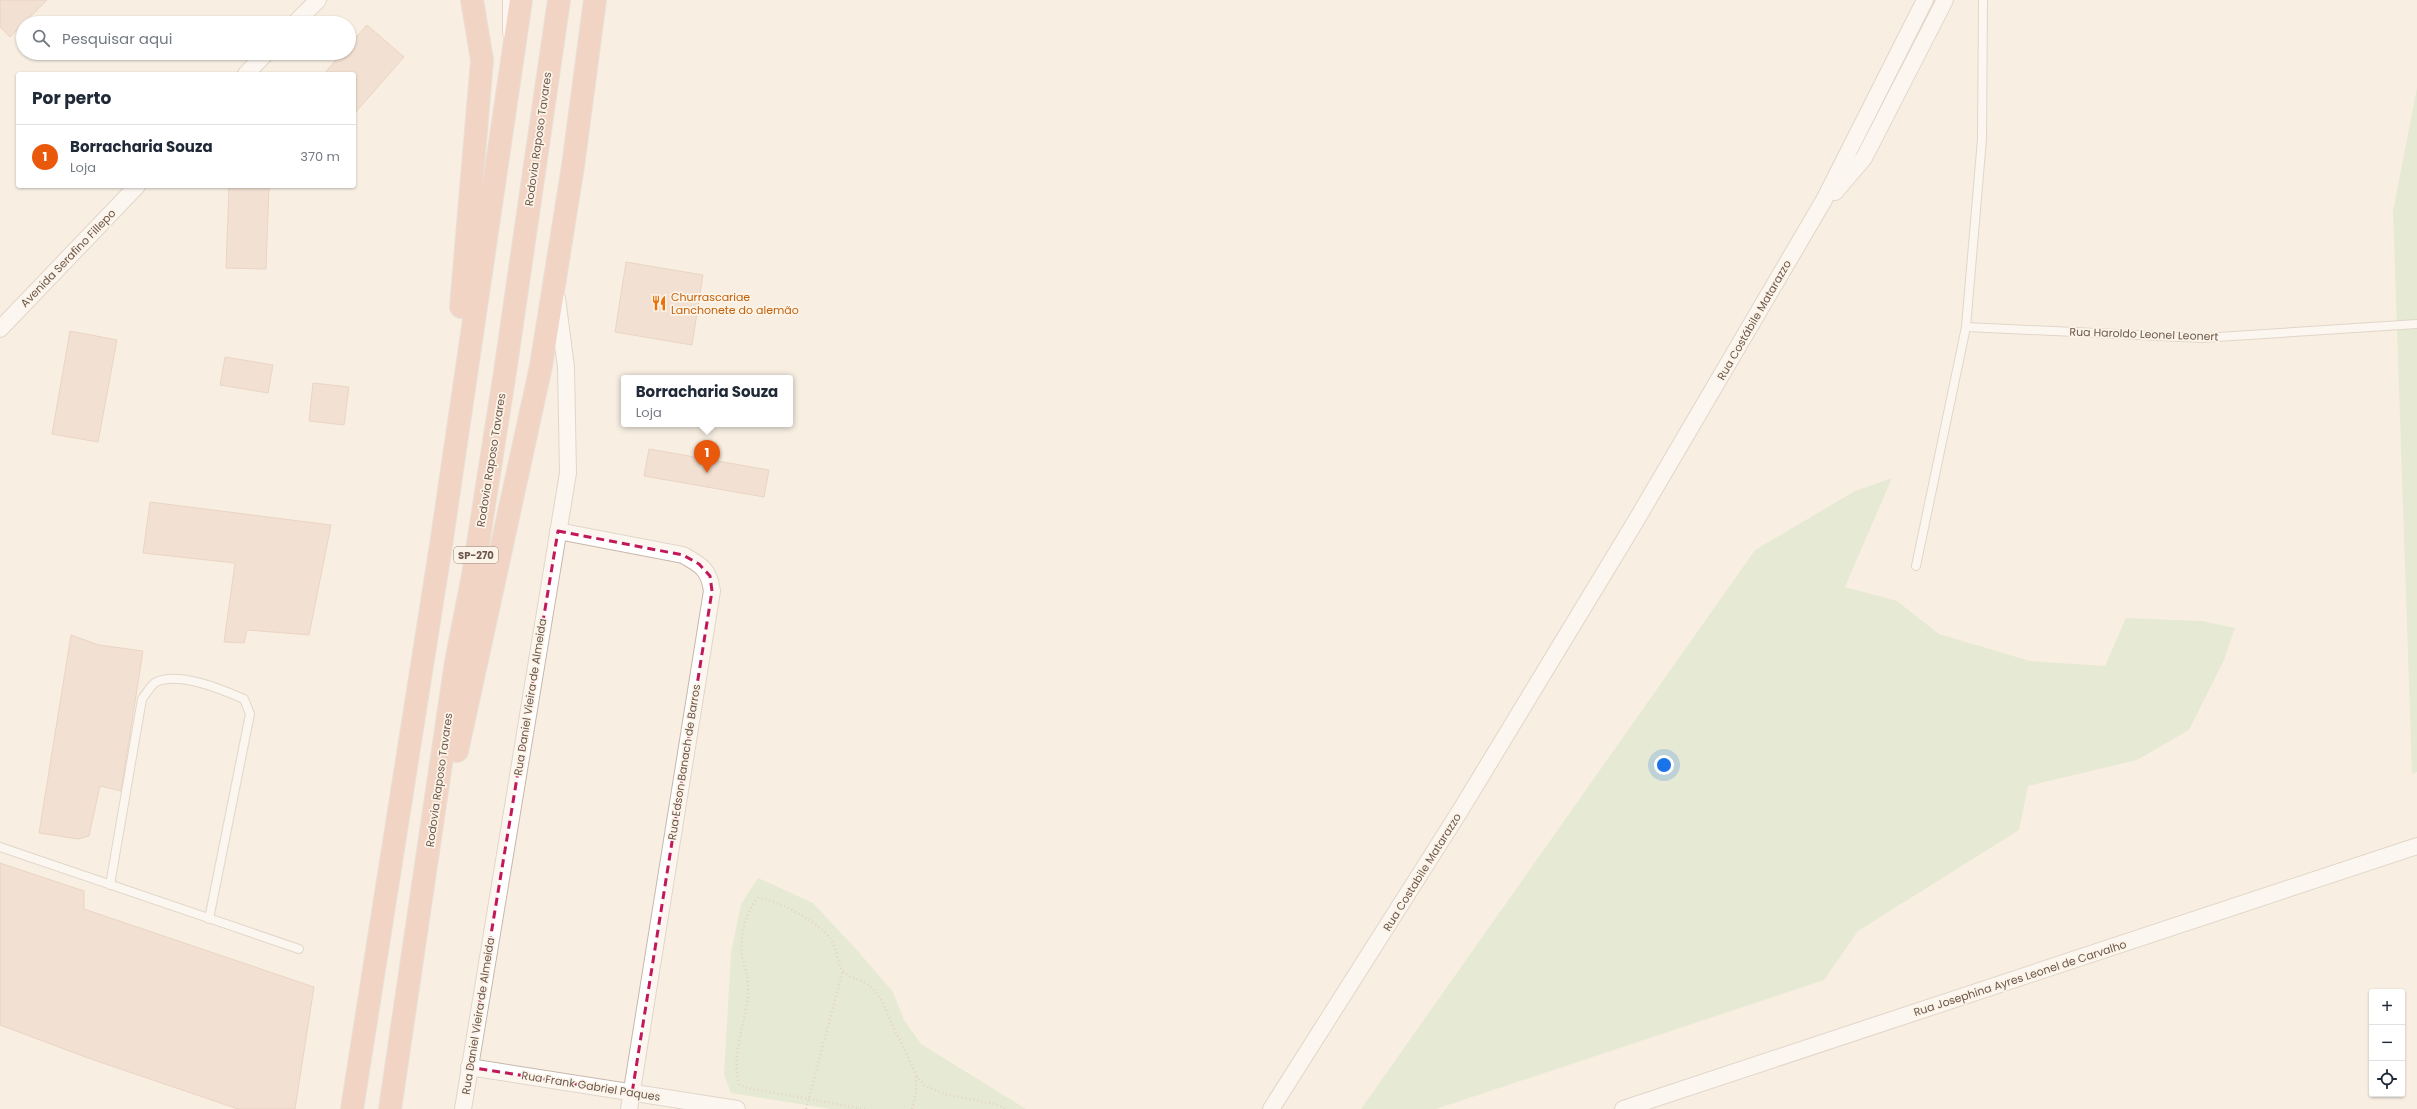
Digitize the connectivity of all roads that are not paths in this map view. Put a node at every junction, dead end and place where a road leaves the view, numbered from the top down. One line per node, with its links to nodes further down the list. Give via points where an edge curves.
1 (303, 0): 11 (street)
2 (318, 0): 12 (street)
3 (472, 0): 25 (highway, via 478,24 482,68 460,322 418,616)
4 (507, 0): 15 (lane)
5 (521, 0): 15 (highway, SP-270)
6 (559, 0): 31 (highway, Rodovia Raposo Tavares / SP-270, via 505,372 473,575 456,662)
7 (595, 0): 18 (highway)
8 (1925, 0): 17 (street, Rua Costábile Matarazzo)
9 (1945, 0): 17 (street, via 1864,158)
10 (1983, 0): 20 (lane, via 1982,139)
11 (295, 16)
12 (302, 16)
13 (259, 60): 14 (street)
14 (248, 72)
15 (507, 85): 25 (highway, SP-270)
16 (135, 188): 21 (street, Avenida Serafino Fillepo)
17 (1812, 220): 24 (street, Rua Costábile Matarazzo, via 1634,524)
18 (555, 282): 22 (street, Rua Daniel Vieira de Almeida, via 566,367 568,473); 31 (highway, via 541,366)
19 (2417, 324): 20 (lane, Rua Haroldo Leonel Leonert, via 2202,338)
20 (1966, 327): 23 (lane)
21 (0, 330)
22 (558, 531): 32 (street, Rua Daniel Vieira de Almeida); 33 (street, Rua Edson Banach de Barros, via 683,555 699,564 710,576 712,590)
23 (1916, 566)
24 (1567, 631): 39 (street, Rua Costabile Matarazzo, via 1460,811)
25 (413, 721): 34 (highway, SP-270)
26 (2417, 846): 40 (street, Rua Josephina Ayres Leonel de Carvalho)
27 (0, 847): 28 (lane)
28 (110, 886): 29 (lane); 29 (lane, via 142,699 155,683 170,679 215,686 244,700 250,714)
29 (209, 919): 30 (lane)
30 (299, 949)
31 (411, 972): 35 (highway, Rodovia Raposo Tavares / SP-270)
32 (469, 1067): 33 (street, Rua Frank Gabriel Paques); 36 (street, Rua Daniel Vieira de Almeida)
33 (632, 1093): 37 (street, Rua Edson Banach de Barros); 38 (street, Rua Frank Gabriel Paques)
34 (352, 1109)
35 (390, 1109)
36 (463, 1109)
37 (629, 1109)
38 (737, 1109)
39 (1271, 1109)
40 (1623, 1109)

